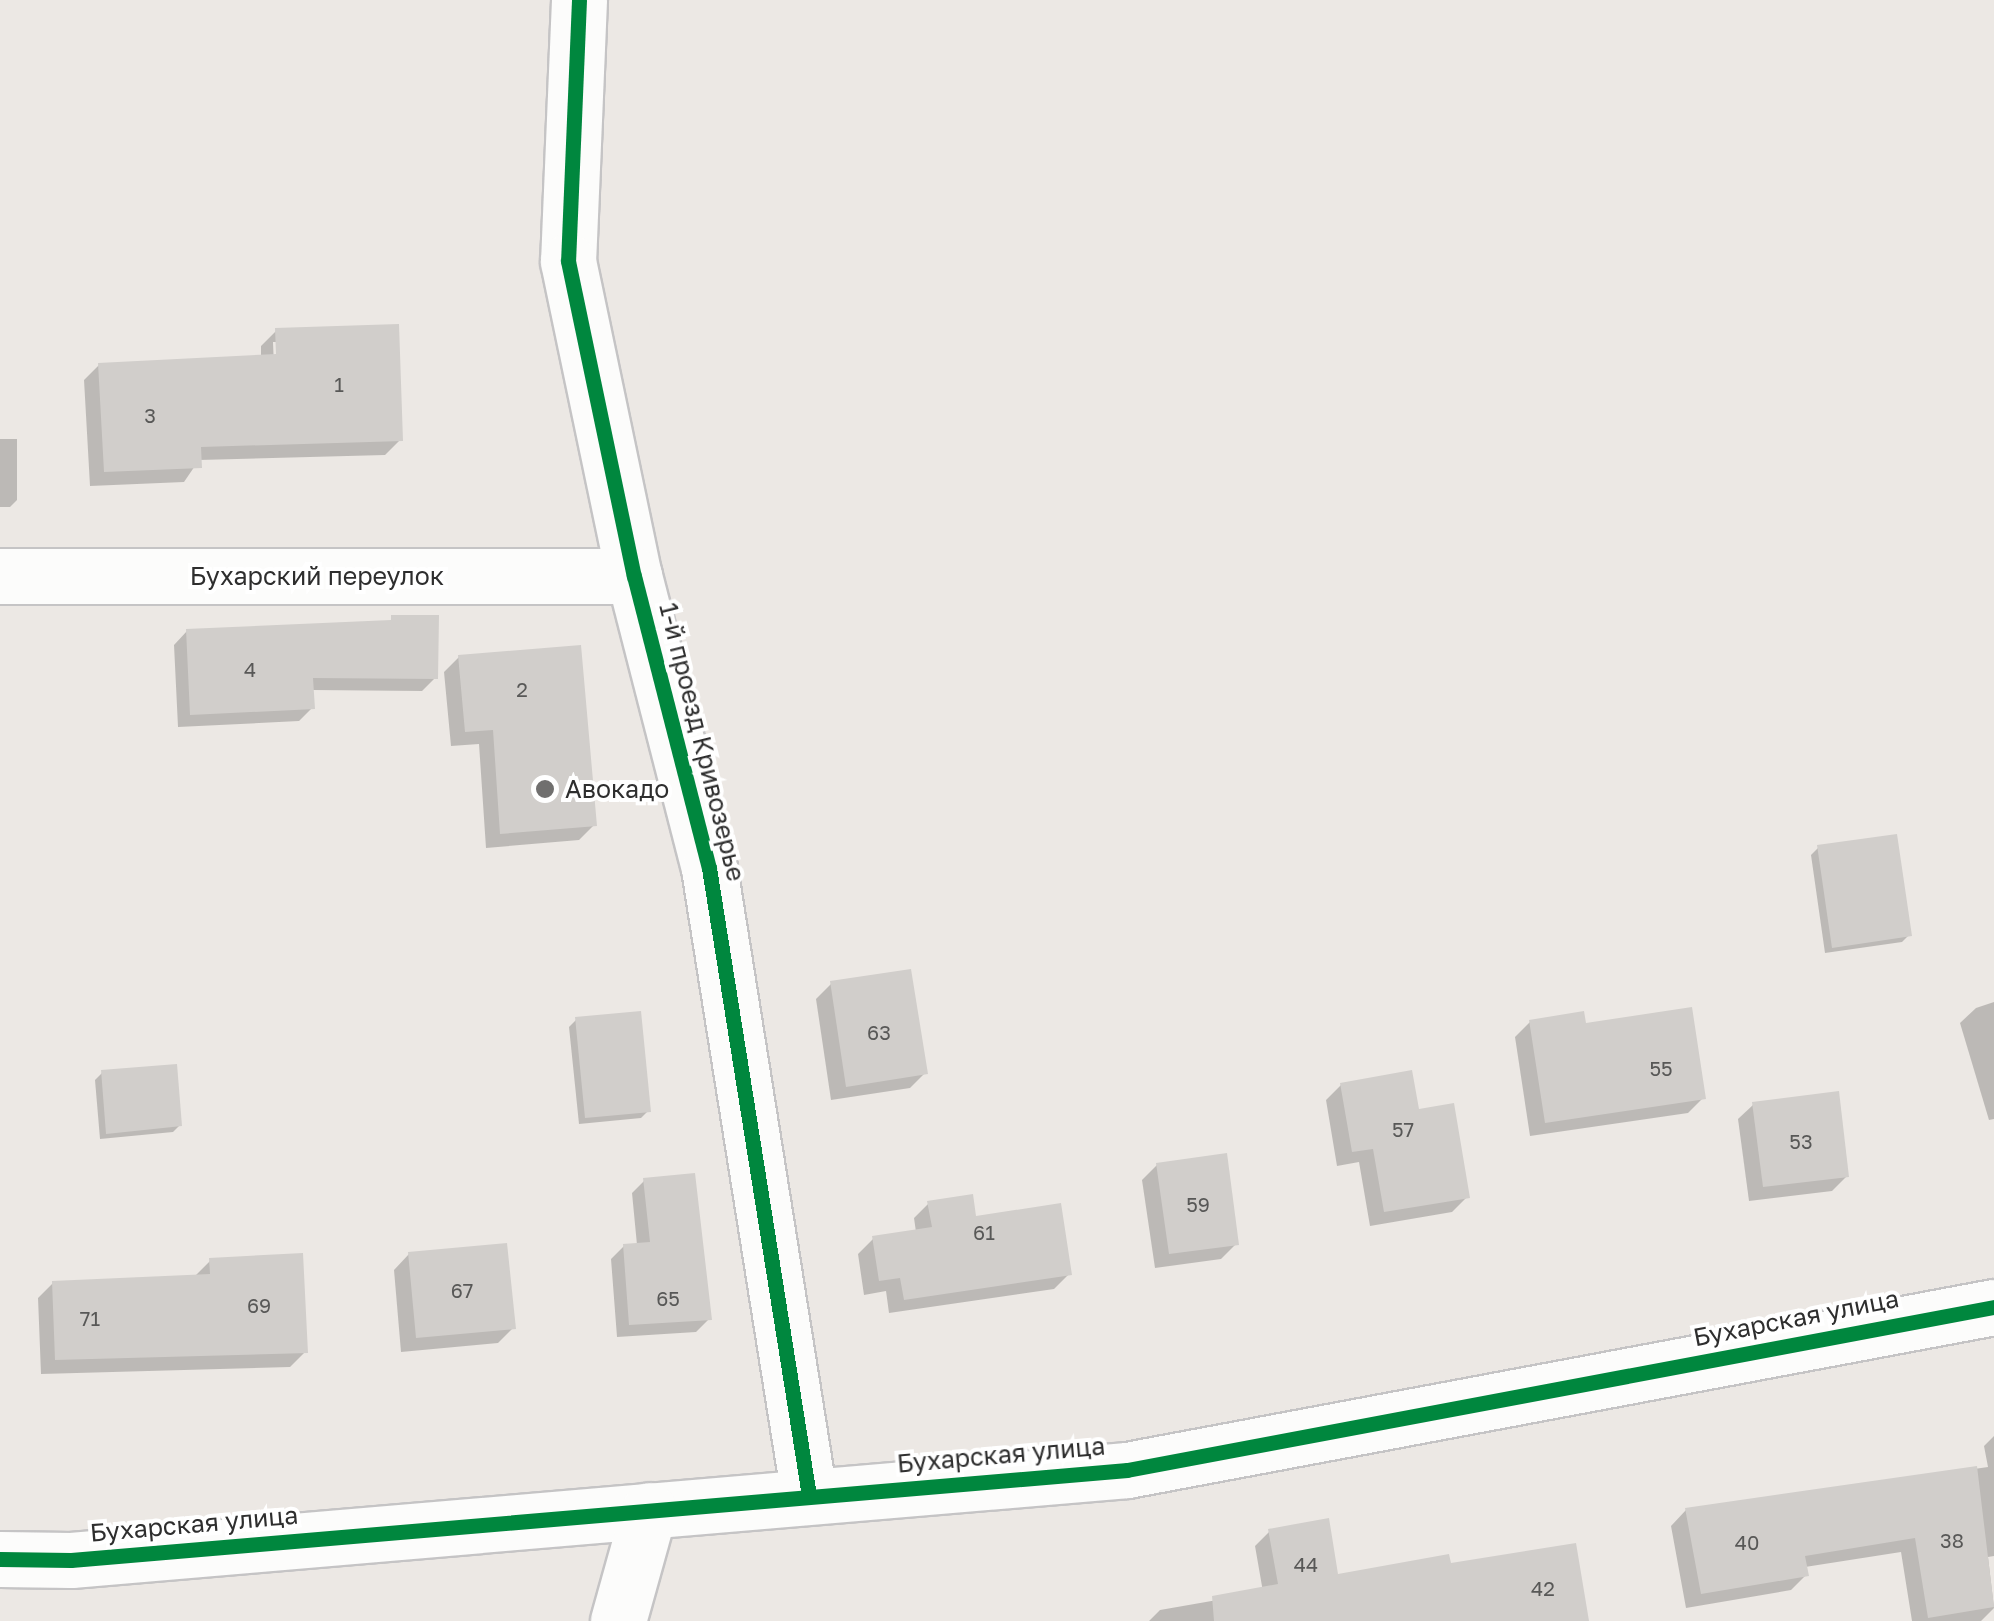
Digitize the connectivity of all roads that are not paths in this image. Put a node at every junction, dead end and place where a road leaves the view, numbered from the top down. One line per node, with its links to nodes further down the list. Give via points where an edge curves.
1 (579, 0): 3 (street, 1-й проезд Кривозерье, via 568,261)
2 (0, 576): 3 (street, Бухарский переулок)
3 (634, 576): 5 (street, 1-й проезд Кривозерье, via 690,782 724,944)
4 (1994, 1306): 5 (street, Бухарская улица, via 1128,1470)
5 (808, 1496): 6 (street, Бухарская улица)
6 (649, 1510): 7 (street, Бухарская улица, via 71,1560); 8 (street)
7 (0, 1559)
8 (618, 1621)

